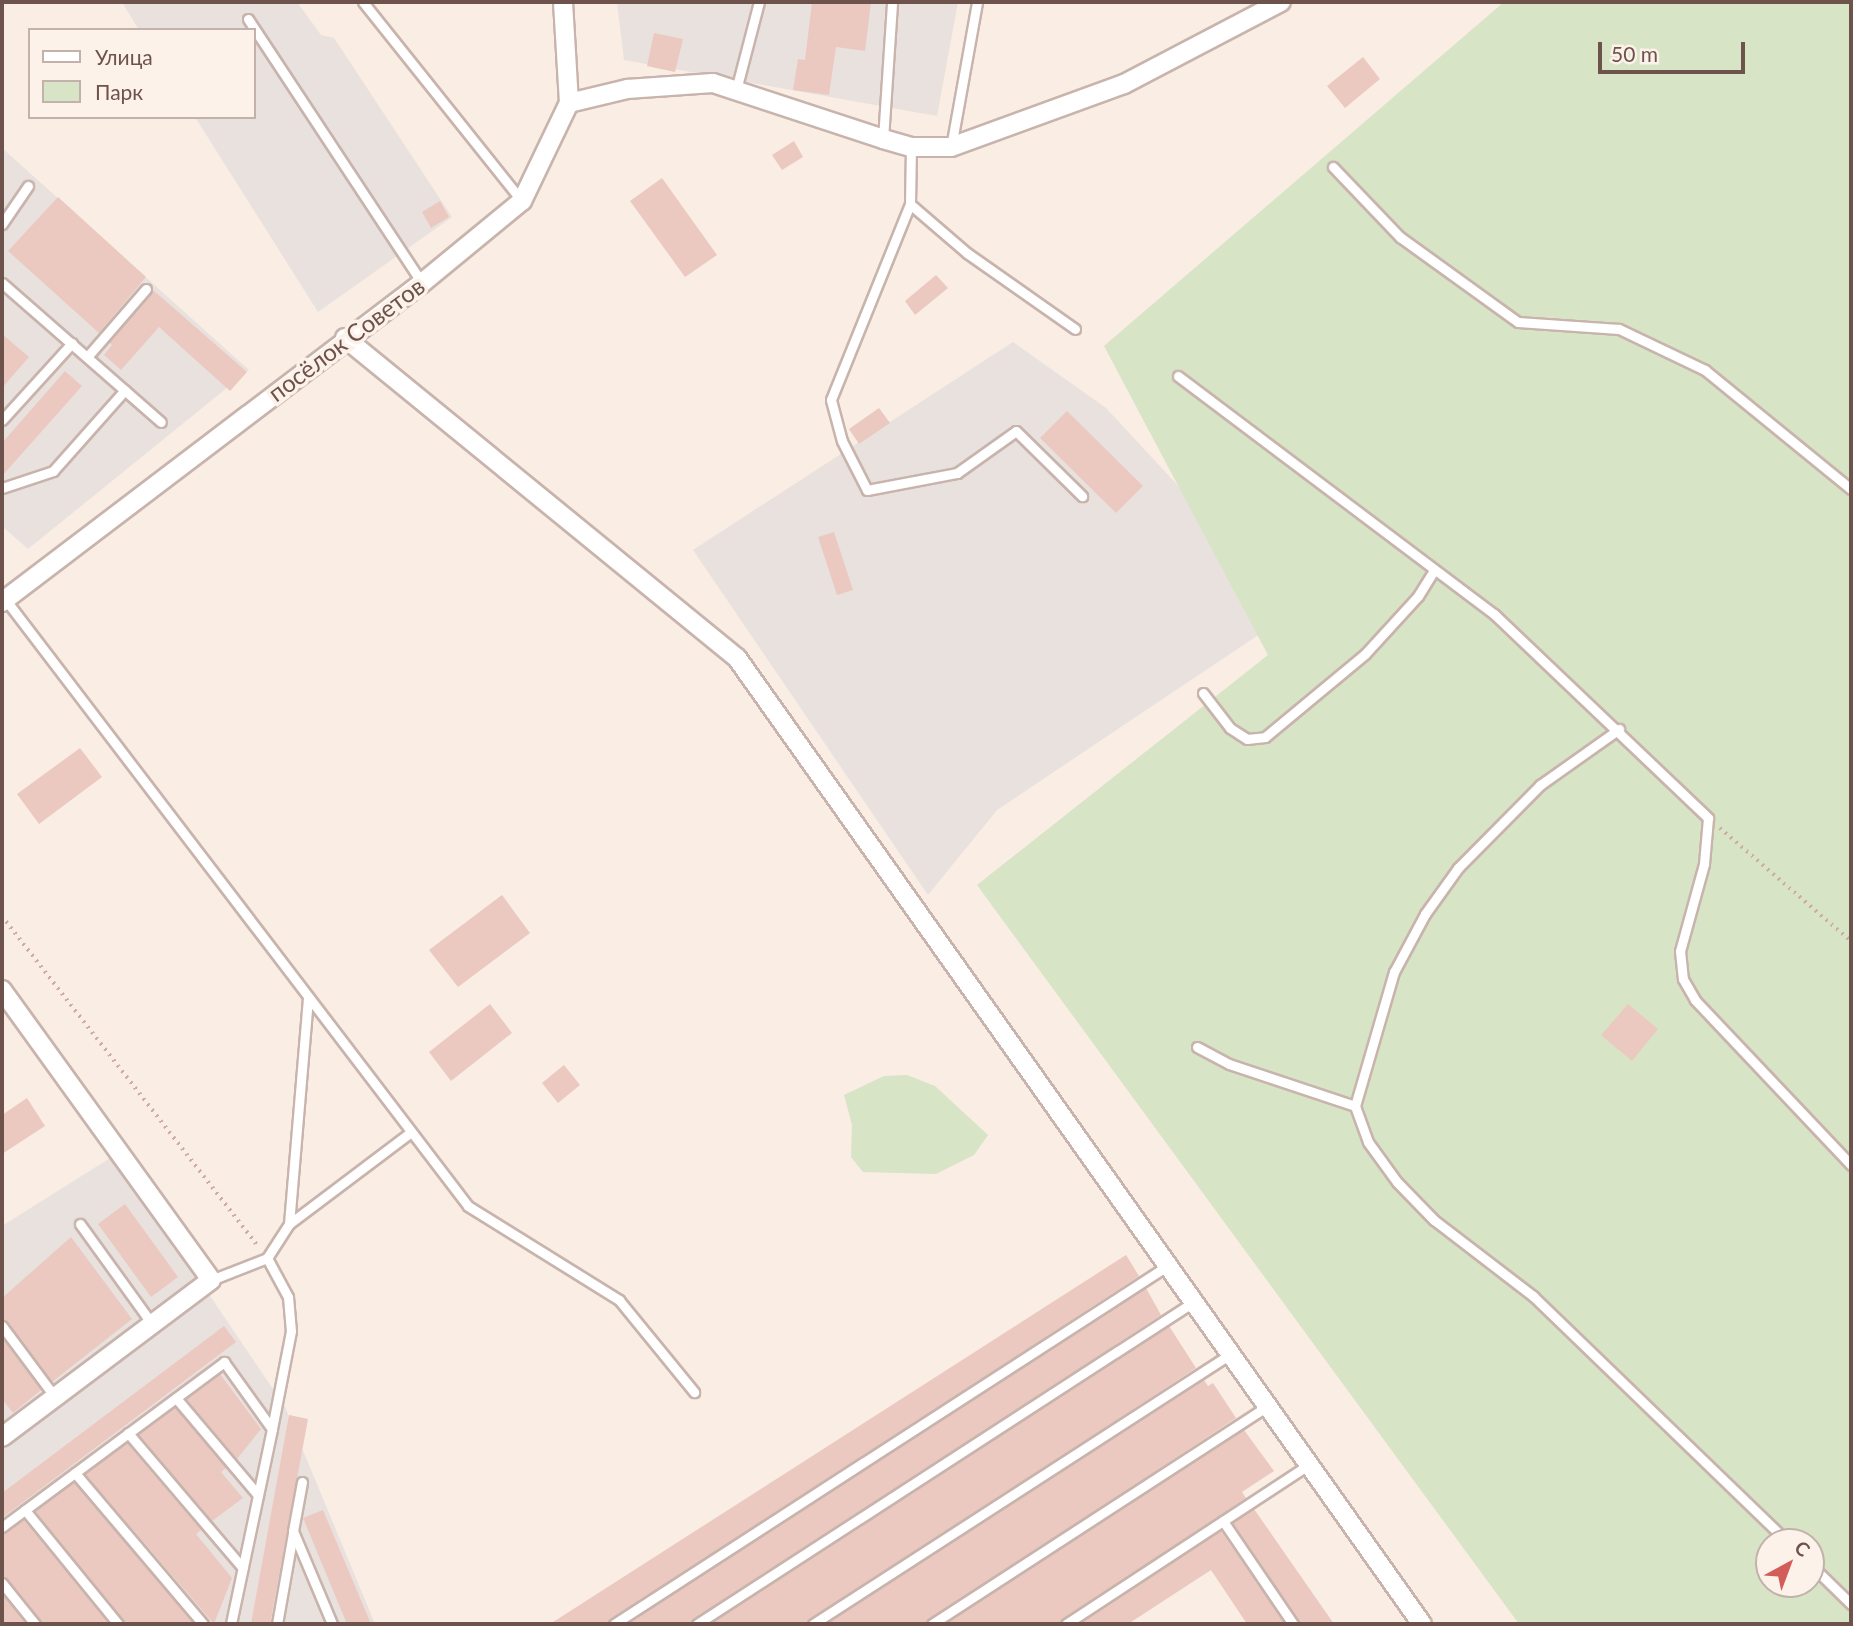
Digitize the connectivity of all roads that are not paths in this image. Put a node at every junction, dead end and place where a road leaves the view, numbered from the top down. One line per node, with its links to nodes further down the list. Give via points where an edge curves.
1 (363, 2): 17 (lane)
2 (563, 2): 11 (street, посёлок Советов)
3 (759, 2): 10 (lane)
4 (892, 2): 12 (lane)
5 (977, 2): 14 (lane)
6 (1281, 2): 14 (street, via 1124,84)
7 (248, 19): 8 (lane)
8 (254, 28)
9 (256, 31): 21 (lane)
10 (736, 90): 11 (street, via 713,83 627,89); 12 (street)
11 (569, 103): 17 (street, посёлок Советов)
12 (883, 139): 13 (street)
13 (911, 147): 14 (street); 18 (lane)
14 (951, 147)
15 (1333, 167): 32 (lane, via 1400,237 1518,322 1619,329 1705,370)
16 (28, 186): 19 (lane)
17 (522, 201): 21 (street, посёлок Советов)
18 (909, 204): 23 (lane, via 967,253); 33 (lane, via 831,400 842,441 867,490 957,473 1016,431)
19 (2, 224)
20 (2, 283): 25 (lane)
21 (422, 283): 24 (street, посёлок Советов)
22 (146, 289): 26 (lane)
23 (1075, 329)
24 (345, 338): 35 (street, посёлок Советов); 47 (street, via 737,658)
25 (72, 343): 26 (lane); 29 (lane)
26 (87, 357): 28 (lane)
27 (1178, 376): 34 (lane)
28 (125, 390): 30 (lane); 31 (lane, via 53,471)
29 (2, 420)
30 (161, 422)
31 (2, 488)
32 (1851, 489)
33 (1082, 496)
34 (1434, 570): 36 (lane, via 1418,596 1366,654 1265,737 1247,739 1230,729); 37 (lane, via 1494,614)
35 (3, 599): 39 (lane)
36 (1203, 693)
37 (1619, 729): 41 (lane, via 1540,785 1458,868 1425,914 1394,972); 43 (lane, via 1708,818 1704,864 1680,951 1684,979 1695,1000)
38 (2, 990): 48 (street)
39 (308, 996): 42 (lane); 45 (lane)
40 (1197, 1047): 41 (lane, via 1228,1065)
41 (1355, 1106): 67 (lane, via 1368,1142 1397,1182 1434,1220 1533,1296)
42 (411, 1132): 45 (lane); 53 (lane, via 468,1206 619,1300)
43 (1851, 1165)
44 (80, 1224): 50 (lane)
45 (289, 1224): 46 (lane)
46 (267, 1258): 48 (lane); 58 (lane, via 288,1297 292,1331)
47 (1170, 1265): 49 (street); 79 (lane)
48 (211, 1280): 50 (street)
49 (1195, 1300): 52 (street); 80 (lane)
50 (152, 1324): 54 (street)
51 (2, 1326): 54 (lane)
52 (1232, 1352): 56 (street); 81 (lane)
53 (694, 1392)
54 (55, 1397): 57 (street)
55 (176, 1398): 58 (lane, via 224,1362); 59 (lane); 63 (lane)
56 (1269, 1405): 60 (street); 82 (lane)
57 (5, 1429)
58 (272, 1429): 63 (lane)
59 (128, 1433): 61 (lane); 69 (lane)
60 (1310, 1464): 65 (lane); 85 (street)
61 (75, 1473): 64 (lane); 75 (lane)
62 (302, 1482): 68 (lane)
63 (258, 1495): 69 (lane)
64 (25, 1510): 66 (lane); 74 (lane)
65 (1223, 1521): 83 (lane); 84 (lane)
66 (2, 1527)
67 (1773, 1528)
68 (293, 1531): 77 (lane); 78 (lane)
69 (243, 1568): 76 (lane)
70 (1825, 1579): 72 (lane)
71 (2, 1583): 73 (lane)
72 (1851, 1604)
73 (35, 1624)
74 (118, 1624)
75 (203, 1624)
76 (231, 1624)
77 (277, 1624)
78 (332, 1624)
79 (614, 1624)
80 (697, 1624)
81 (813, 1624)
82 (932, 1624)
83 (1066, 1624)
84 (1293, 1624)
85 (1422, 1624)

